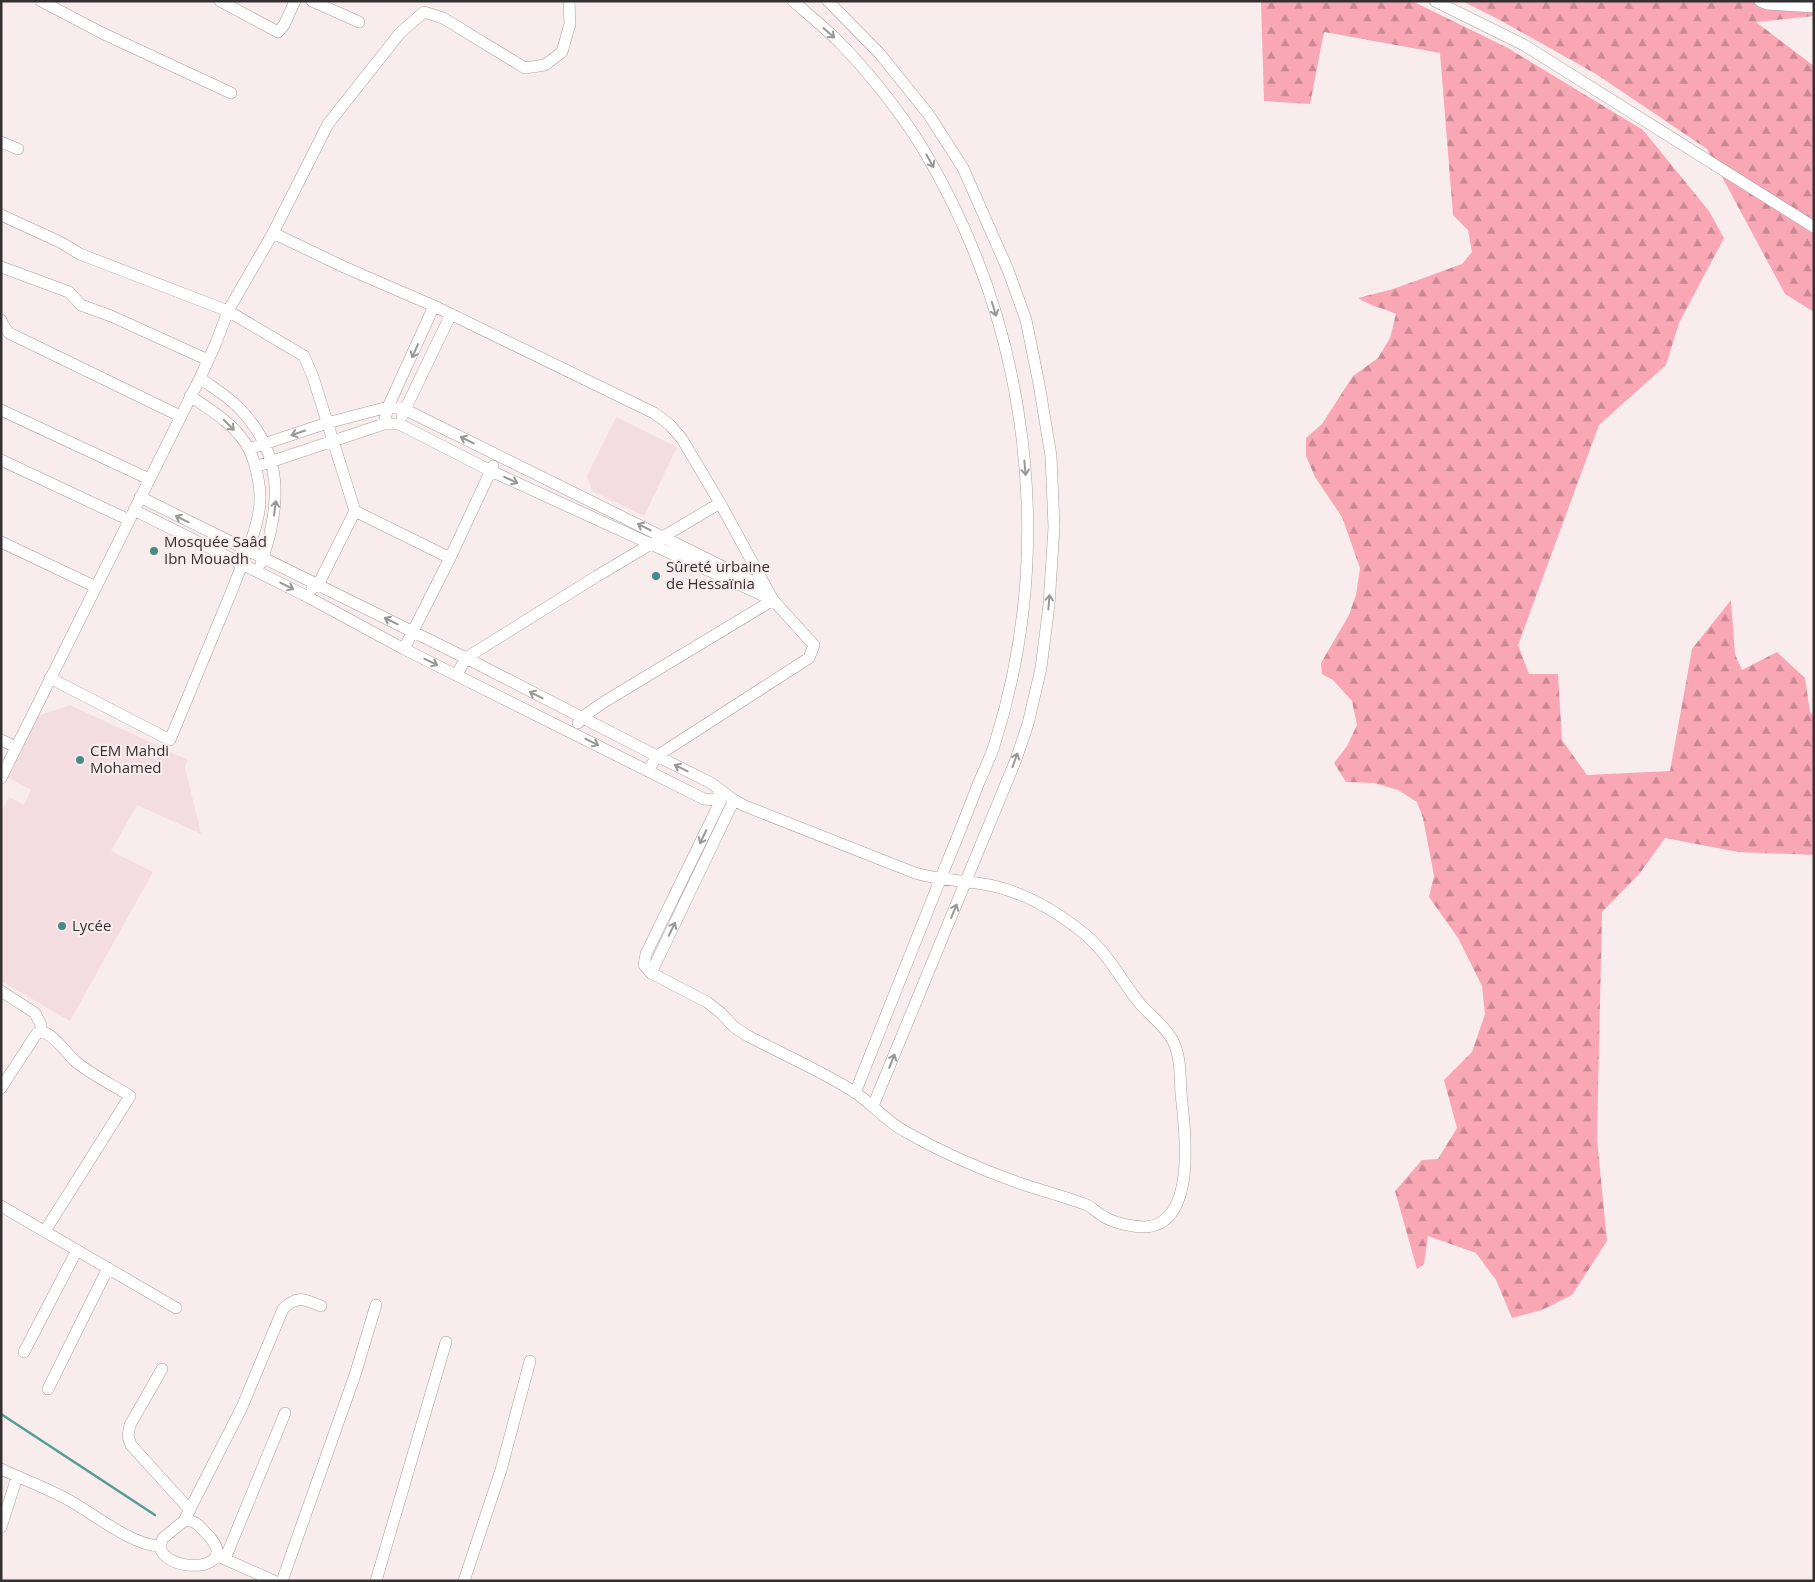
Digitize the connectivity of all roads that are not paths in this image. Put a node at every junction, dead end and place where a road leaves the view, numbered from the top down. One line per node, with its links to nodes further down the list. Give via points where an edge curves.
1 (41, 1): 12 (street)
2 (220, 1): 3 (street, via 278,32)
3 (295, 1)
4 (312, 1): 11 (street)
5 (569, 1): 17 (street, via 570,24 562,52 545,65 525,68 443,18 424,12 400,33 328,124)
6 (793, 1): 73 (street, one-way to 73, via 838,41 884,94 922,147 954,205 983,272 1006,347 1020,416 1028,540 1024,611 995,744)
7 (828, 1): 74 (street, one-way to 7, via 1015,762 1041,668 1054,527 1051,456 1026,320 964,168 929,115 880,54)
8 (1435, 1): 16 (street, via 1524,45)
9 (1760, 1): 10 (street)
10 (1814, 8)
11 (359, 22)
12 (231, 93)
13 (1, 142): 14 (street)
14 (18, 149)
15 (1, 215): 20 (street, via 80,254)
16 (1814, 227)
17 (273, 233): 19 (street); 20 (street)
18 (1, 267): 23 (street, via 69,292 81,306 111,316)
19 (434, 306): 21 (street); 26 (street, one-way to 26)
20 (228, 311): 23 (street); 30 (street, via 304,356)
21 (451, 314): 27 (street); 43 (street, via 654,413 682,439)
22 (1, 320): 29 (street, via 9,333)
23 (208, 360): 24 (street)
24 (200, 378): 25 (street); 34 (street, via 236,405)
25 (190, 396): 29 (street); 35 (street, one-way to 35, via 221,417)
26 (388, 407): 27 (street); 30 (street); 31 (street)
27 (404, 409): 32 (street); 36 (street, one-way to 27)
28 (1, 410): 41 (street)
29 (180, 416): 41 (street)
30 (327, 423): 33 (street); 34 (street, one-way to 34)
31 (384, 424): 32 (street); 33 (street)
32 (399, 424): 40 (street)
33 (333, 441): 38 (street); 44 (street)
34 (266, 444): 35 (street); 38 (street)
35 (249, 449): 39 (street)
36 (498, 455): 40 (street); 46 (street, one-way to 36)
37 (1, 460): 45 (street)
38 (272, 461): 39 (street); 50 (street, one-way to 38, via 276,498)
39 (255, 467): 49 (street, via 260,497)
40 (491, 471): 48 (street, one-way to 48); 51 (street)
41 (149, 479): 42 (street)
42 (140, 497): 45 (street); 49 (street, one-way to 42)
43 (720, 503): 46 (street); 57 (street)
44 (355, 512): 51 (street); 54 (street)
45 (131, 515): 52 (street); 55 (street)
46 (663, 537): 48 (street); 57 (street)
47 (1, 542): 55 (street)
48 (650, 544): 57 (street); 60 (street)
49 (247, 551): 50 (street); 52 (street)
50 (263, 558): 53 (street); 54 (street)
51 (450, 558): 58 (street)
52 (242, 564): 53 (street); 62 (street, via 170,740)
53 (258, 572): 56 (street, one-way to 56)
54 (318, 585): 56 (street); 58 (street, one-way to 54)
55 (96, 587): 62 (street)
56 (304, 595): 59 (street)
57 (767, 595): 63 (street); 67 (street, via 814,645 809,658)
58 (413, 632): 59 (street); 60 (street)
59 (404, 649): 61 (street, one-way to 61)
60 (466, 658): 61 (street); 63 (street, one-way to 60)
61 (457, 674): 64 (street)
62 (50, 678): 66 (street)
63 (581, 718): 64 (street); 67 (street)
64 (573, 732): 68 (street, one-way to 68)
65 (1, 740): 66 (street)
66 (16, 747): 69 (street)
67 (657, 756): 68 (street); 70 (street, one-way to 67, via 711,783)
68 (648, 771): 70 (street, via 708,800)
69 (1, 778)
70 (727, 795): 71 (street, one-way to 71); 72 (street); 73 (street, via 905,869)
71 (686, 872): 72 (street); 75 (street, via 644,958 644,965)
72 (697, 878): 75 (street, one-way to 72)
73 (940, 879): 74 (street); 79 (street)
74 (966, 881): 80 (street, one-way to 74); 80 (street, via 1016,894 1074,926 1098,947 1142,1006 1169,1033 1178,1056 1186,1127 1184,1168 1175,1207 1162,1222 1149,1226 1109,1219 1089,1206 1019,1183 937,1148 899,1128)
75 (651, 973): 79 (street, via 707,1002 748,1036)
76 (1, 991): 77 (street, via 36,1013)
77 (41, 1025)
78 (1, 1088): 82 (street, via 36,1033 41,1031 46,1032 76,1062 130,1096)
79 (855, 1093): 80 (street)
80 (874, 1106)
81 (1, 1206): 82 (street)
82 (45, 1231): 83 (street)
83 (77, 1250): 84 (street); 89 (street)
84 (108, 1268): 87 (street); 92 (street)
85 (376, 1305): 102 (street, via 355,1375)
86 (321, 1306): 96 (street, via 300,1299 291,1301 283,1309 242,1407)
87 (176, 1308)
88 (446, 1342): 103 (street)
89 (24, 1352)
90 (530, 1361): 104 (street, via 501,1470)
91 (162, 1368): 96 (street, via 130,1425 128,1436 131,1445)
92 (48, 1389)
93 (285, 1413): 100 (street)
94 (1, 1469): 95 (street)
95 (18, 1477): 98 (street); 99 (street, via 64,1497 138,1541)
96 (190, 1510): 97 (street)
97 (184, 1521): 99 (street, via 163,1538); 100 (street, via 199,1525 213,1542)
98 (1, 1527)
99 (160, 1546): 100 (street, via 168,1558 182,1564 205,1565)
100 (220, 1558): 101 (street)
101 (274, 1581)
102 (282, 1581)
103 (376, 1581)
104 (464, 1581)

